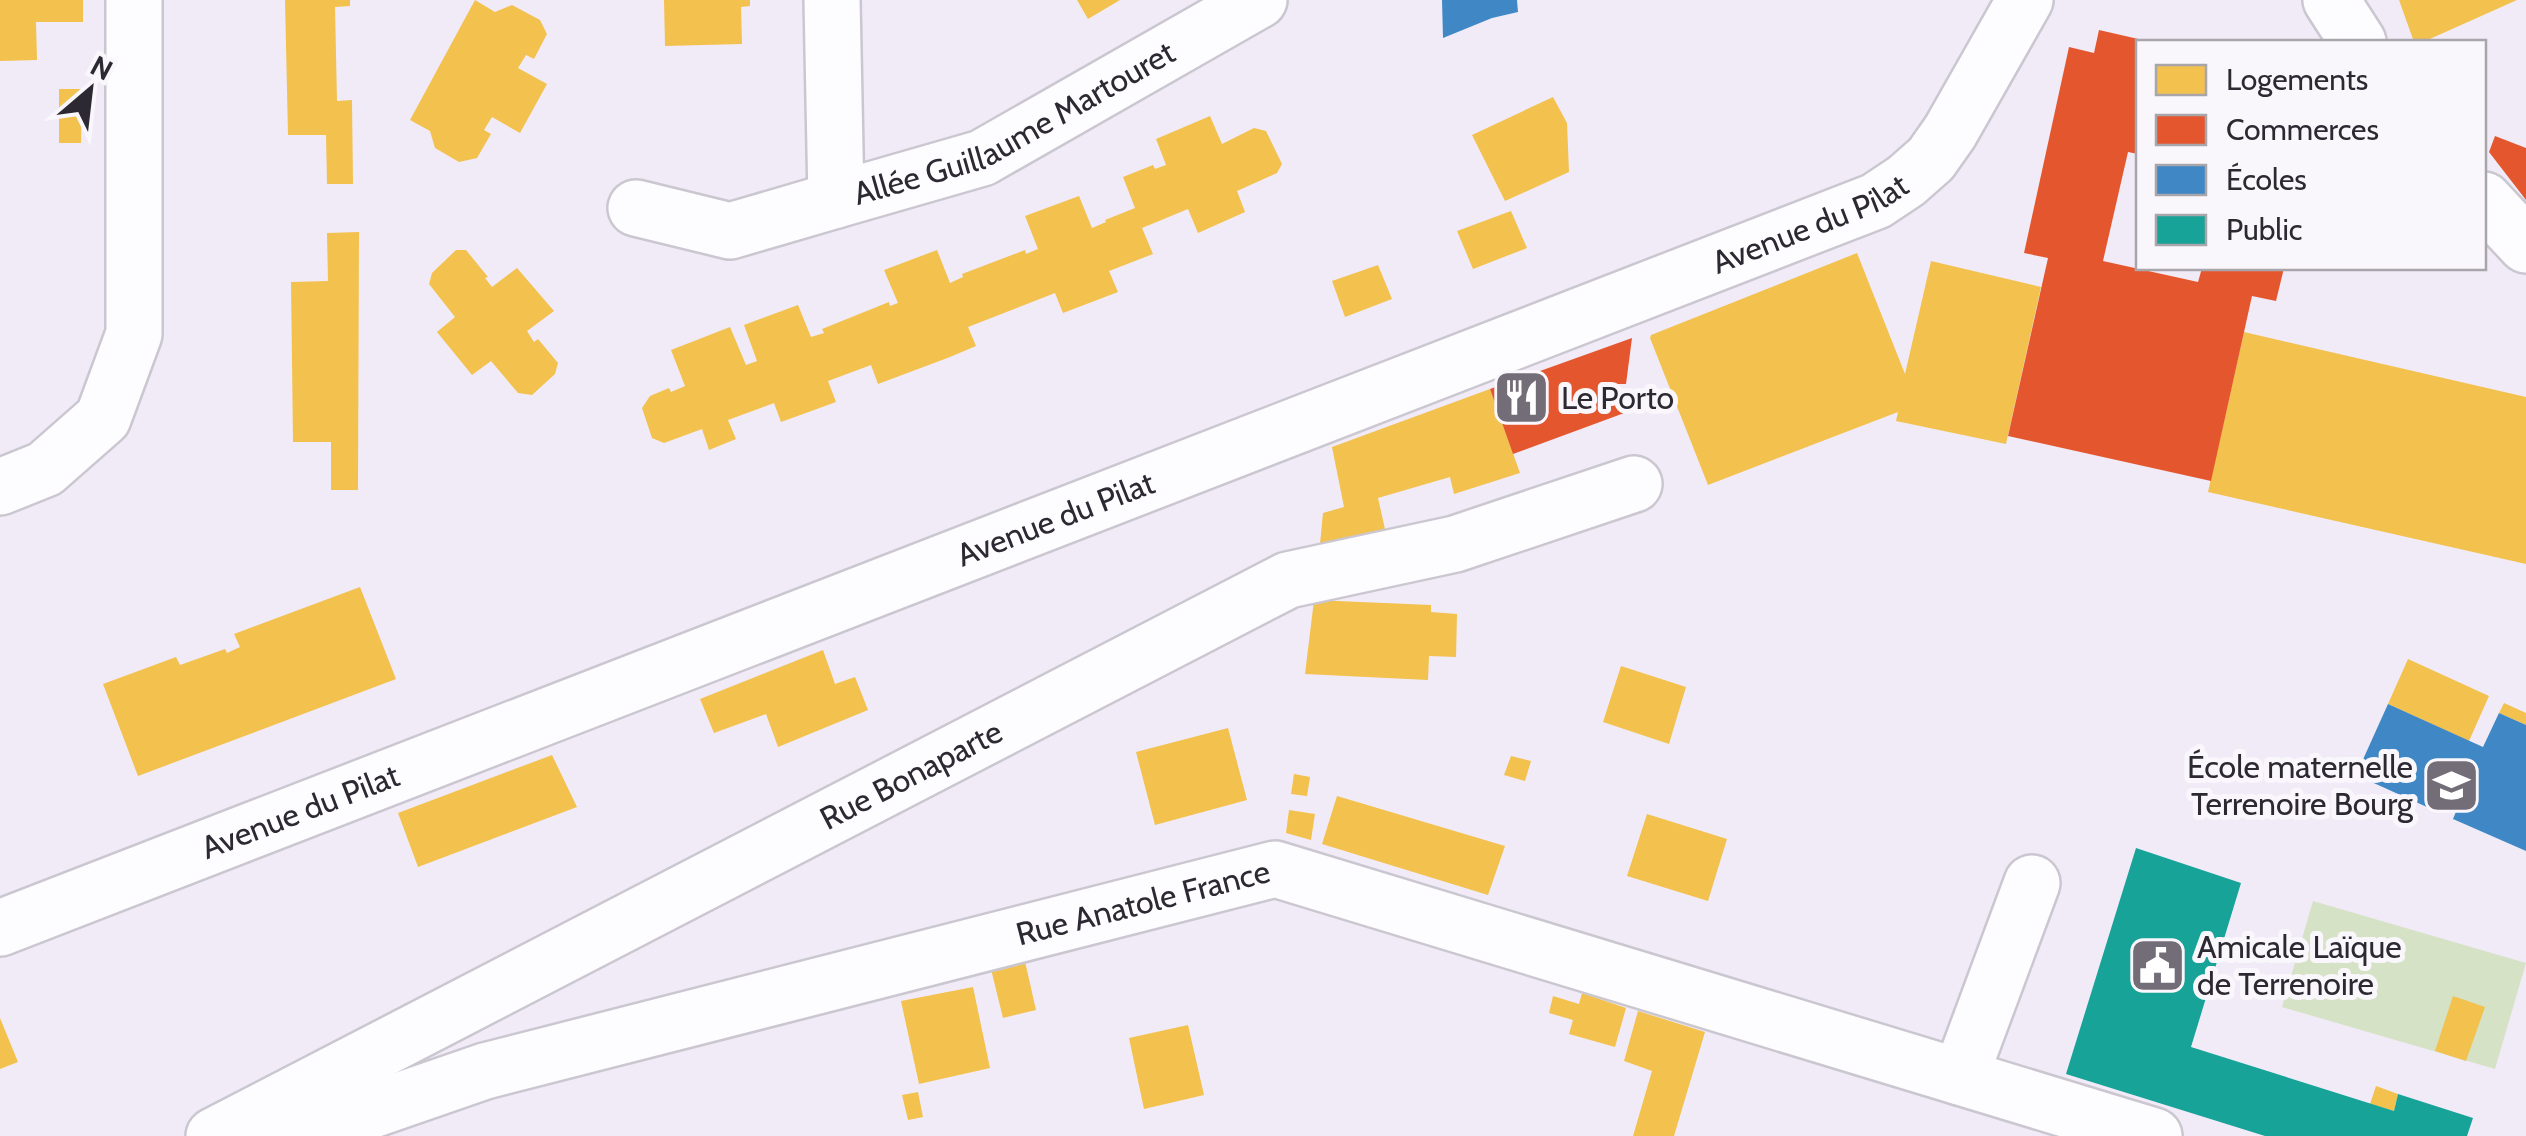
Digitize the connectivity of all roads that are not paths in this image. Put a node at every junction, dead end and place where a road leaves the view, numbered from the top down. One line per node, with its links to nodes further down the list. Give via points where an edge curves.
1 (134, 0): 12 (street, via 134,334 102,418 44,468)
2 (832, 0): 7 (street, Allée Guillaume Martouret)
3 (1259, 0): 7 (street, Allée Guillaume Martouret, via 982,158)
4 (2025, 0): 14 (street, Avenue du Pilat, via 1931,159 1876,201)
5 (2331, 0): 6 (street)
6 (2357, 40)
7 (836, 200): 9 (street, via 730,231)
8 (2486, 202): 10 (street)
9 (636, 208)
10 (2526, 246)
11 (1634, 484): 16 (street, Rue Bonaparte, via 1455,544 1288,580)
12 (0, 487)
13 (2032, 884): 15 (street)
14 (0, 928)
15 (1960, 1077): 17 (street, Rue Anatole France, via 1276,868 485,1071); 18 (street, Rue Anatole France)
16 (214, 1136)
17 (297, 1136)
18 (2154, 1136)

